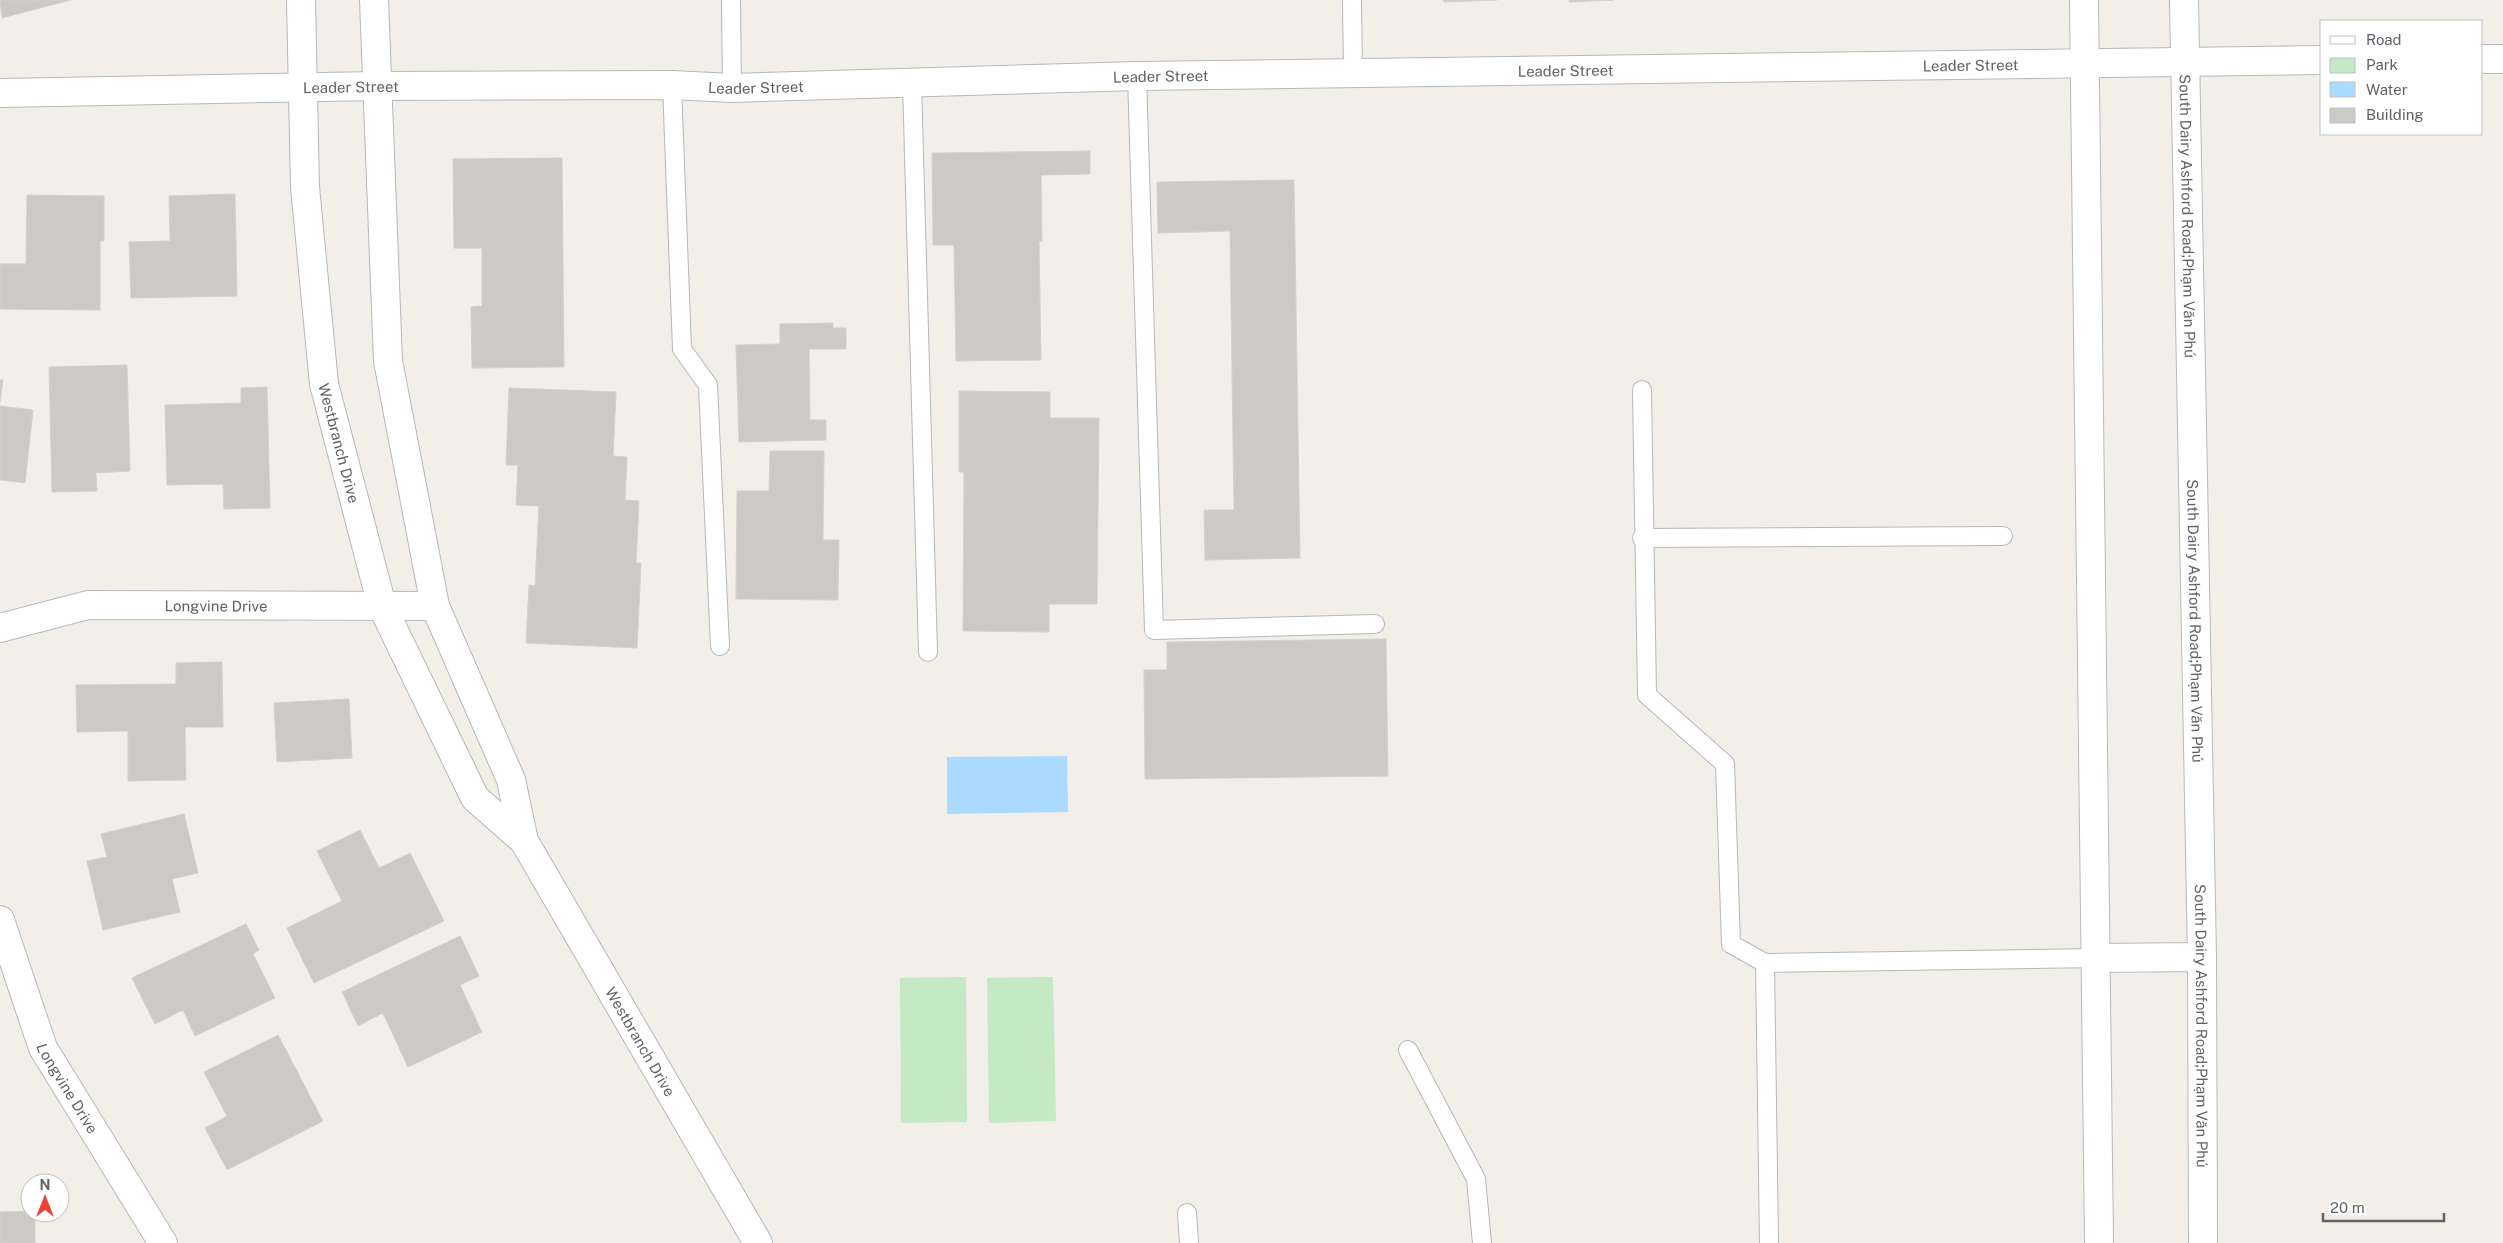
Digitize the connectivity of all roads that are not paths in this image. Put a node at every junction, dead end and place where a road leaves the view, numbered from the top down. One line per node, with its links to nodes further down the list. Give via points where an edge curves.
1 (301, 0): 17 (street, Westbranch Drive)
2 (374, 0): 16 (street, Westbranch Drive)
3 (731, 0): 18 (lane)
4 (1352, 0): 12 (lane)
5 (2084, 0): 11 (street)
6 (2184, 0): 9 (street, South Dairy Ashford Road;Phạm Văn Phú)
7 (2503, 58): 8 (street)
8 (2483, 59)
9 (2185, 60): 10 (street, Leader Street); 11 (street, Leader Street); 31 (street, South Dairy Ashford Road;Phạm Văn Phú)
10 (2320, 60)
11 (2084, 62): 12 (street, Leader Street); 32 (street)
12 (1354, 73): 13 (street, Leader Street)
13 (1137, 76): 14 (street, Leader Street); 25 (lane, via 1154,630)
14 (912, 83): 18 (street, Leader Street); 28 (lane)
15 (672, 85): 16 (street, Leader Street); 18 (street, Leader Street); 27 (lane, via 682,349 708,385)
16 (376, 86): 17 (street, Leader Street); 24 (street, Westbranch Drive, via 388,361)
17 (304, 87): 19 (street, Leader Street); 23 (street, Westbranch Drive, via 305,186 324,384)
18 (732, 88)
19 (0, 92)
20 (1642, 390): 22 (lane)
21 (2004, 536): 22 (lane)
22 (1642, 538): 33 (lane, via 1647,695 1725,764 1731,944)
23 (382, 606): 24 (street, Longvine Drive); 26 (street, Longvine Drive, via 88,605); 29 (street, Westbranch Drive, via 475,798)
24 (435, 606): 29 (street, Westbranch Drive, via 511,780)
25 (1374, 624)
26 (0, 628)
27 (720, 646)
28 (928, 652)
29 (524, 841): 37 (street, Westbranch Drive)
30 (0, 920): 36 (street, Longvine Drive, via 44,1048)
31 (2202, 956): 32 (street); 42 (street, South Dairy Ashford Road;Phạm Văn Phú)
32 (2096, 958): 33 (lane); 41 (street)
33 (1765, 962): 40 (lane)
34 (1408, 1050): 39 (lane, via 1476,1179)
35 (1187, 1213): 38 (lane)
36 (163, 1243)
37 (758, 1243)
38 (1189, 1243)
39 (1482, 1243)
40 (1768, 1243)
41 (2099, 1243)
42 (2202, 1243)

